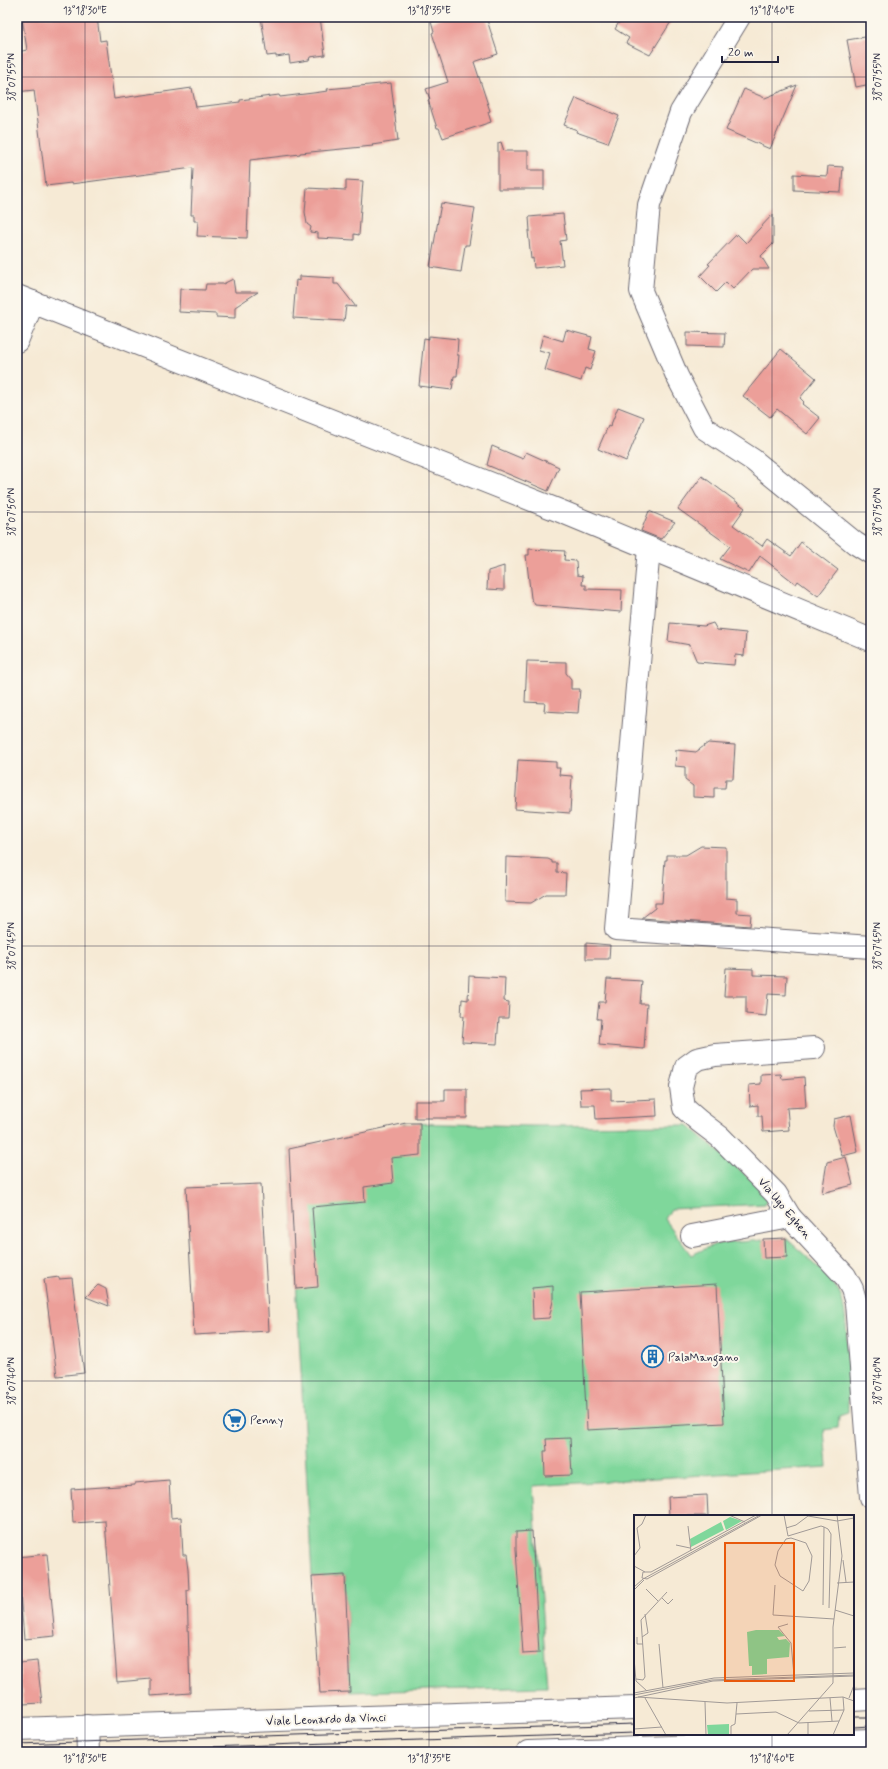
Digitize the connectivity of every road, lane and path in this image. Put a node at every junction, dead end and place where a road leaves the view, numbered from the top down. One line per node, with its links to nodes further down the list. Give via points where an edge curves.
1 (739, 17): 5 (street, via 681,112 649,205 641,291 677,376 704,428 753,460 855,543)
2 (25, 299): 3 (street); 4 (street)
3 (17, 341)
4 (649, 548): 6 (street); 7 (street, via 616,929)
5 (871, 553)
6 (871, 640)
7 (871, 948)
8 (814, 1048): 9 (street, Via Ugo Eghen, via 715,1055 697,1059 686,1067 680,1087 684,1108 720,1137 776,1194)
9 (790, 1217): 10 (street); 11 (street, Via Ugo Eghen, via 845,1276 852,1289 856,1303)
10 (692, 1236)
11 (871, 1497)
12 (871, 1699): 13 (street)
13 (854, 1700)
14 (634, 1708): 15 (street, Viale Leonardo da Vinci)
15 (87, 1726): 16 (street, Viale Leonardo da Vinci); 18 (street)
16 (17, 1729)
17 (871, 1740): 19 (street)
18 (88, 1752)
19 (528, 1752)

